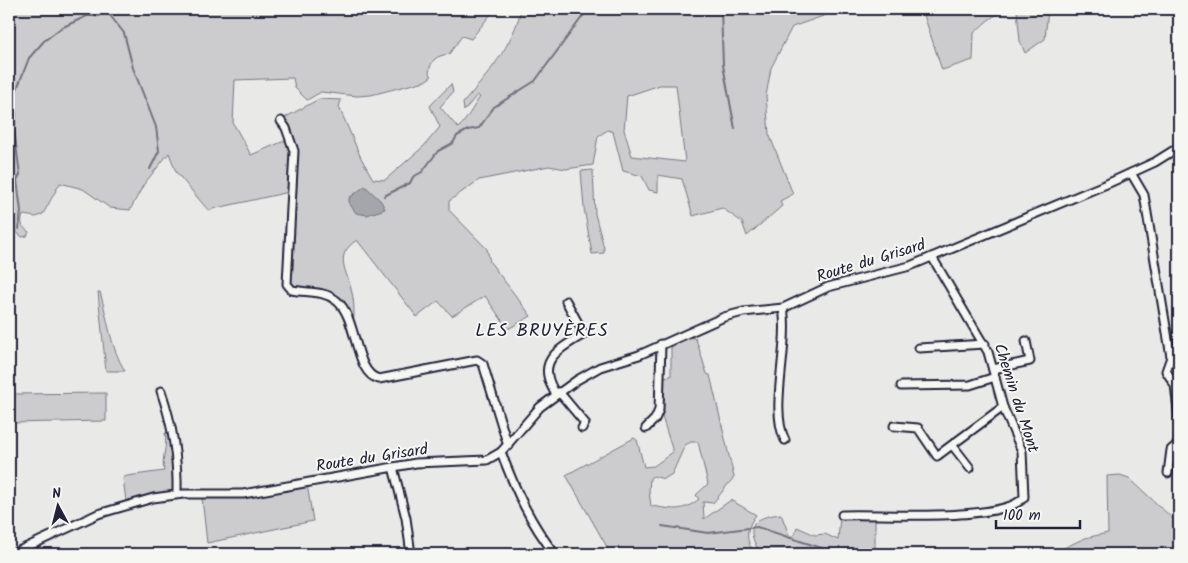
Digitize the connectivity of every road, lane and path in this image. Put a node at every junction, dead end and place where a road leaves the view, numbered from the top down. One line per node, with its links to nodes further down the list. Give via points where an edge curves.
1 (280, 120): 27 (street, via 294,151 287,284 292,290 312,291 330,297 344,308 364,368 374,378 477,360 483,364)
2 (1179, 147): 3 (street, Route du Grisard)
3 (1131, 173): 4 (street, Route du Grisard); 11 (street, via 1144,195)
4 (932, 257): 6 (street, Route du Grisard, via 888,273 828,287); 9 (street, Chemin du Mont)
5 (566, 301): 19 (street, via 584,334 550,359 547,376)
6 (783, 308): 8 (street, Route du Grisard, via 733,314); 25 (street, via 785,341 780,391 781,431)
7 (1026, 341): 13 (street, via 1030,361)
8 (661, 344): 19 (street, Route du Grisard, via 638,356 600,367); 24 (street, via 659,410)
9 (985, 344): 10 (street); 13 (street, Chemin du Mont)
10 (919, 348)
11 (1171, 357): 12 (street); 16 (street, via 1166,371)
12 (1179, 367)
13 (993, 369): 15 (street, Chemin du Mont)
14 (1179, 371): 16 (street)
15 (995, 377): 17 (street, via 970,385); 20 (street, Chemin du Mont)
16 (1175, 385): 21 (street)
17 (901, 386)
18 (161, 391): 33 (street, via 176,447)
19 (558, 393): 23 (street, via 585,423); 27 (street, Route du Grisard, via 534,412)
20 (1003, 408): 28 (street); 34 (street, Chemin du Mont, via 1022,451 1024,497 1019,502 993,510 949,515)
21 (1179, 418)
22 (894, 426): 28 (street, via 918,428 937,456)
23 (582, 428)
24 (646, 428)
25 (785, 440)
26 (1179, 443): 32 (street, via 1171,450)
27 (508, 446): 29 (street, Route du Grisard)
28 (953, 446): 31 (street)
29 (501, 452): 30 (street, Route du Grisard, via 476,462 426,462); 37 (street, via 517,494)
30 (393, 467): 33 (street, Route du Grisard, via 243,494); 36 (street)
31 (970, 468)
32 (1168, 473)
33 (177, 494): 35 (street, Route du Grisard, via 114,507)
34 (842, 515)
35 (12, 554)
36 (411, 554)
37 (555, 554)

